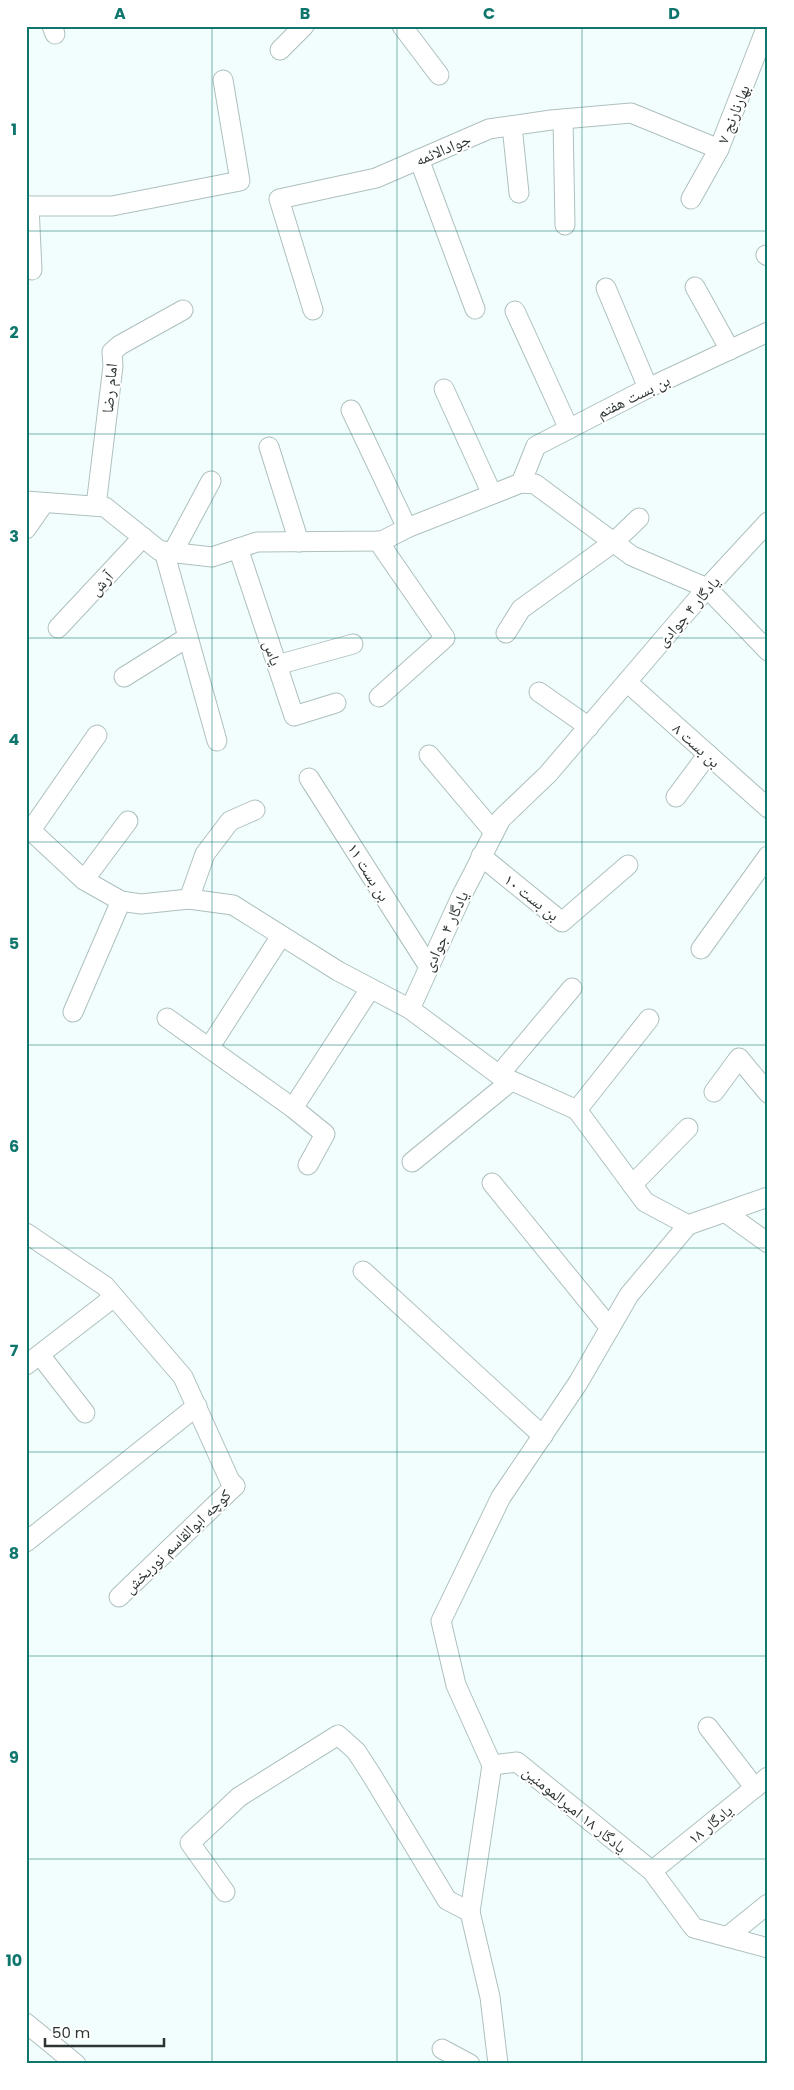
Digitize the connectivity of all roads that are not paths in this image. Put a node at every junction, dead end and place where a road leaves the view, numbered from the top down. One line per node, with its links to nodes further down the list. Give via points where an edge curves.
1 (304, 26): 4 (street)
2 (402, 26): 5 (street)
3 (767, 26): 9 (street, بهارنارنج ۷)
4 (280, 50)
5 (440, 75)
6 (223, 80): 13 (street, via 240,181 112,206)
7 (562, 119): 8 (street, جوادالائمه); 9 (street, جوادالائمه, via 631,113); 14 (street)
8 (512, 126): 10 (street, جوادالائمه, via 489,129); 11 (street)
9 (719, 150): 12 (street, بهارنارنج ۷)
10 (419, 159): 18 (street); 20 (street, جوادالائمه, via 376,178 279,199)
11 (519, 193)
12 (691, 199)
13 (28, 206): 15 (street)
14 (565, 225)
15 (32, 270)
16 (695, 287): 23 (street)
17 (606, 288): 24 (street)
18 (475, 309)
19 (183, 310): 33 (street, امام رضا, via 112,352)
20 (313, 310)
21 (515, 311): 27 (street)
22 (768, 332): 23 (street, بن بست هفتم)
23 (730, 350): 24 (street, بن بست هفتم)
24 (648, 388): 27 (street, بن بست هفتم)
25 (444, 389): 31 (street)
26 (351, 410): 36 (street)
27 (568, 428): 30 (street, بن بست هفتم, via 536,446)
28 (269, 447): 40 (street)
29 (211, 481): 43 (street)
30 (521, 483): 31 (street); 41 (street, via 535,484)
31 (492, 494): 36 (street)
32 (35, 502): 33 (street); 37 (street)
33 (96, 506): 38 (street, via 105,507)
34 (639, 518): 41 (street)
35 (768, 522): 44 (street, یادگار ۴ جوادی)
36 (407, 528): 39 (street)
37 (26, 529)
38 (144, 537): 43 (street, via 160,550); 45 (street, آرش)
39 (378, 541): 40 (street); 54 (street, via 445,638)
40 (299, 542): 42 (street, via 257,542)
41 (614, 542): 44 (street, via 632,556); 46 (street, via 521,609)
42 (238, 548): 43 (street, via 212,557); 50 (street, یاس)
43 (168, 552): 47 (street)
44 (707, 588): 49 (street); 52 (street, یادگار ۴ جوادی)
45 (58, 628)
46 (506, 633)
47 (188, 637): 51 (street); 58 (street)
48 (353, 644): 50 (street)
49 (768, 651)
50 (277, 665): 55 (street, یاس, via 294,716)
51 (124, 677)
52 (627, 682): 56 (street, یادگار ۴ جوادی); 60 (street, بن بست ۸)
53 (539, 692): 56 (street)
54 (379, 697)
55 (336, 703)
56 (589, 727): 67 (street, یادگار ۴ جوادی, via 548,774 501,819)
57 (97, 735): 66 (street)
58 (217, 741)
59 (429, 754): 67 (street)
60 (708, 754): 62 (street); 63 (street, بن بست ۸)
61 (310, 778): 76 (street, بن بست ۱۱)
62 (676, 797)
63 (768, 808)
64 (255, 810): 72 (street, via 230,821 206,854)
65 (128, 821): 71 (street)
66 (29, 828): 71 (street)
67 (494, 832): 68 (street, یادگار ۴ جوادی)
68 (481, 856): 70 (street, بن بست ۱۰, via 562,922); 76 (street, یادگار ۴ جوادی)
69 (768, 856): 75 (street)
70 (628, 865)
71 (84, 880): 73 (street)
72 (189, 899): 73 (street, via 141,904); 74 (street, via 233,905)
73 (121, 901): 80 (street)
74 (282, 936): 77 (street, via 338,972); 83 (street)
75 (701, 949)
76 (429, 966): 79 (street, یادگار ۴ جوادی)
77 (370, 988): 79 (street); 87 (street)
78 (572, 988): 84 (street)
79 (410, 1009): 84 (street)
80 (73, 1012)
81 (167, 1018): 83 (street)
82 (650, 1019): 88 (street)
83 (208, 1048): 87 (street)
84 (505, 1078): 88 (street); 90 (street)
85 (714, 1092): 86 (street, via 739,1058)
86 (768, 1093)
87 (293, 1108): 91 (street, via 325,1134)
88 (578, 1110): 93 (street)
89 (688, 1128): 93 (street)
90 (412, 1162)
91 (308, 1165)
92 (492, 1183): 101 (street)
93 (632, 1185): 96 (street, via 645,1202)
94 (768, 1197): 95 (street)
95 (726, 1213): 96 (street); 98 (street)
96 (688, 1226): 101 (street, via 629,1295)
97 (29, 1239): 100 (street, via 105,1286)
98 (768, 1243)
99 (363, 1271): 105 (street)
100 (114, 1296): 102 (street); 103 (street, via 184,1377)
101 (610, 1328): 105 (street)
102 (33, 1360): 104 (street)
103 (196, 1406): 106 (street); 107 (street, via 235,1486)
104 (84, 1413)
105 (543, 1436): 109 (street, via 501,1497 441,1621 456,1685)
106 (26, 1542)
107 (122, 1595)
108 (708, 1727): 110 (street)
109 (492, 1765): 111 (street, یادگار ۱۸ امیرالمومنین, via 517,1762); 114 (street)
110 (761, 1783): 111 (street, یادگار ۱۸)
111 (652, 1872): 115 (street, یادگار ۱۸ امیرالمومنین, via 694,1928)
112 (225, 1892): 114 (street, via 190,1843 239,1797 338,1735 356,1751 447,1900)
113 (768, 1904): 115 (street)
114 (470, 1912): 121 (street, via 490,1997)
115 (727, 1937): 116 (street, یادگار ۱۸ امیرالمومنین)
116 (768, 1948)
117 (26, 2023): 119 (street)
118 (442, 2049): 120 (street)
119 (76, 2064)
120 (470, 2064)
121 (498, 2064)

